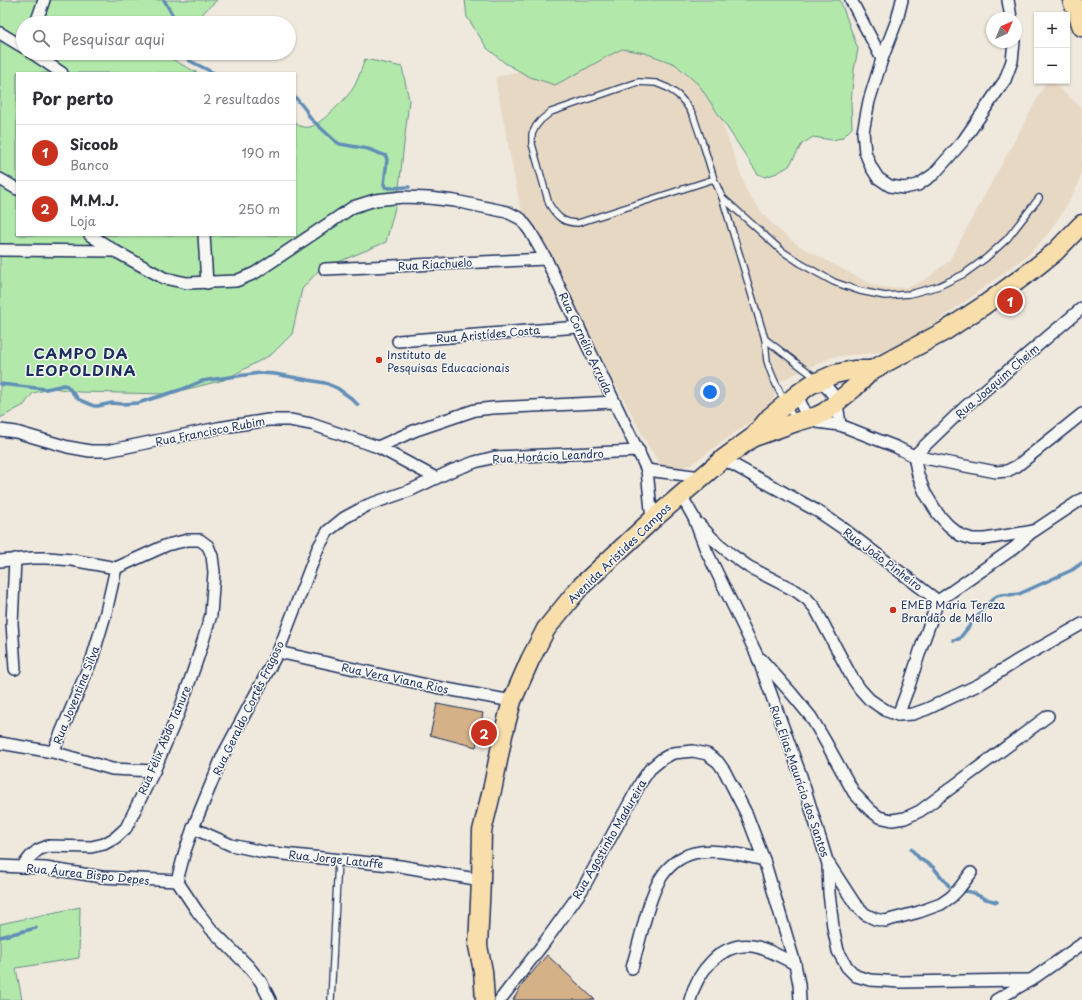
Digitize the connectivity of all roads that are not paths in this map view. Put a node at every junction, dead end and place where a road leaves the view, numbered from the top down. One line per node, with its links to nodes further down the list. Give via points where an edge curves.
1 (44, 0): 7 (street)
2 (850, 0): 12 (street)
3 (902, 0): 12 (street)
4 (1008, 0): 6 (street)
5 (1072, 0): 8 (highway)
6 (1010, 12)
7 (38, 16)
8 (1082, 27)
9 (0, 33): 10 (street)
10 (16, 43)
11 (1013, 48): 12 (street, via 1006,80 963,141 934,174 918,184 904,188 890,186 878,178 865,152 863,132 869,100)
12 (882, 59)
13 (42, 60): 14 (street)
14 (60, 72)
15 (0, 179): 17 (street)
16 (714, 179): 16 (lane, via 690,110 678,95 656,83 638,82 551,112 541,120 532,134 532,144 549,204 560,218 569,223 578,223); 18 (lane)
17 (16, 188)
18 (722, 197): 19 (lane, via 782,251 803,265 834,282 885,296 910,294 932,288 964,274 1007,239); 30 (lane)
19 (1039, 198)
20 (1081, 226): 32 (highway, Avenida Aristides Campos, via 1055,252 983,306 945,331)
21 (92, 236): 24 (street)
22 (204, 236): 27 (street)
23 (0, 250): 24 (street)
24 (115, 251): 27 (street, via 164,278 187,283)
25 (546, 259): 26 (street, Rua Riachuelo); 27 (street, Rua Cornélio Arruda, via 521,219 506,212 455,201 403,197 376,200 353,207 255,273 236,281); 29 (street, Rua Cornélio Arruda)
26 (325, 269)
27 (207, 283)
28 (1082, 308): 44 (street, Rua Joaquim Cheim, via 966,406)
29 (579, 327): 31 (street, Rua Aristídes Costa); 35 (street, Rua Cornélio Arruda)
30 (765, 339): 33 (lane); 34 (lane, via 770,370)
31 (398, 341)
32 (872, 370): 33 (highway, Avenida Aristides Campos, via 835,374); 36 (highway, Avenida Aristides Campos)
33 (820, 381): 34 (highway, Avenida Aristides Campos); 36 (street, via 831,390)
34 (793, 398): 38 (lane); 38 (street, via 800,402 804,410); 41 (highway, Avenida Aristides Campos, via 770,417)
35 (614, 402): 42 (street, via 475,410 416,430); 43 (street, Rua Cornélio Arruda)
36 (837, 403): 38 (highway, Avenida Aristides Campos, via 817,416); 39 (street)
37 (1082, 414): 44 (street, via 1017,466 1007,471 996,472)
38 (803, 420): 39 (street); 41 (highway, Avenida Aristides Campos)
39 (840, 425): 44 (street)
40 (0, 430): 42 (street, Rua Francisco Rubim, via 68,447 108,451 218,428 268,420 290,420 311,424)
41 (753, 437): 45 (highway, Avenida Aristides Campos)
42 (378, 447): 47 (street, Rua Francisco Rubim)
43 (639, 452): 46 (street, Rua Cornélio Arruda); 47 (street, Rua Horácio Leandro, via 495,457)
44 (914, 456): 53 (street, via 925,493 938,514 960,535 972,539 985,539)
45 (723, 459): 48 (highway, Avenida Aristides Campos); 56 (street, Rua João Pinheiro, via 819,512)
46 (647, 470): 48 (street); 52 (street, Rua Cornélio Arruda)
47 (436, 478): 58 (street, Rua Geraldo Cortês Fragoso, via 368,505 344,518 328,531 318,548)
48 (701, 478): 49 (highway, Avenida Aristides Campos)
49 (680, 495): 51 (street, Rua Elias Maurício dos Santos); 52 (highway, Avenida Aristides Campos)
50 (1082, 499): 53 (street)
51 (694, 518): 59 (street, Rua Elias Maurício dos Santos, via 706,550); 62 (street, via 713,539 748,567 807,599 860,689 879,706)
52 (652, 520): 61 (highway, Avenida Aristides Campos, via 580,587 559,612 546,629)
53 (1034, 531): 56 (street)
54 (5, 561): 55 (street, via 40,558 72,560); 60 (street)
55 (116, 568): 65 (street, Rua Joventina Silva, via 92,659); 66 (street, Rua Félix Abdo Tanure, via 167,545 188,540 200,540 208,546 212,556 214,572 210,615 179,712)
56 (938, 601): 62 (street)
57 (1082, 624): 62 (street, via 1020,658 980,684 927,709)
58 (278, 652): 61 (street, Rua Vera Viana Rios); 67 (street, Rua Geraldo Cortês Fragoso, via 223,755)
59 (756, 654): 63 (street, via 810,717 854,793 879,817 892,820 905,818 920,811); 70 (street, Rua Elias Maurício dos Santos, via 801,776)
60 (15, 670)
61 (512, 701): 74 (highway, Avenida Aristides Campos, via 482,831)
62 (898, 715)
63 (1048, 716)
64 (0, 743): 65 (street)
65 (53, 752): 66 (street, via 112,769)
66 (154, 770): 72 (street, Rua Félix Abdo Tanure, via 126,828 116,838 92,847 48,846 38,850)
67 (194, 828): 68 (street, Rua Jorge Latuffe, via 231,845 264,852); 75 (street, Rua Geraldo Cortês Fragoso)
68 (338, 860): 74 (street, Rua Jorge Latuffe, via 400,866); 81 (lane)
69 (764, 860): 77 (street, Rua Agostinho Madureira); 78 (street, via 725,852 710,852 695,853 678,860 666,870 657,883); 83 (street, Rua Agostinho Madureira, via 747,815 718,762 707,754 693,751 673,753 650,769 582,890)
70 (828, 864): 73 (street, via 855,904 865,914 885,921 941,904 958,890); 79 (street, Rua Elias Maurício dos Santos, via 832,920 838,952 856,976 870,980 901,982)
71 (0, 866): 72 (street, Rua Áurea Bispo Depes)
72 (22, 867): 75 (street, Rua Áurea Bispo Depes, via 102,877)
73 (971, 873)
74 (482, 880): 82 (highway, Avenida Aristides Campos, via 478,946)
75 (177, 881): 80 (street, via 211,929 261,982)
76 (1082, 944): 79 (street)
77 (795, 964): 84 (street, via 762,948 738,947 725,951 703,971); 85 (street, Rua Agostinho Madureira)
78 (632, 968)
79 (1031, 980): 86 (street)
80 (270, 1000)
81 (331, 1000)
82 (485, 1000)
83 (500, 1000)
84 (690, 1000)
85 (800, 1000)
86 (996, 1000)

